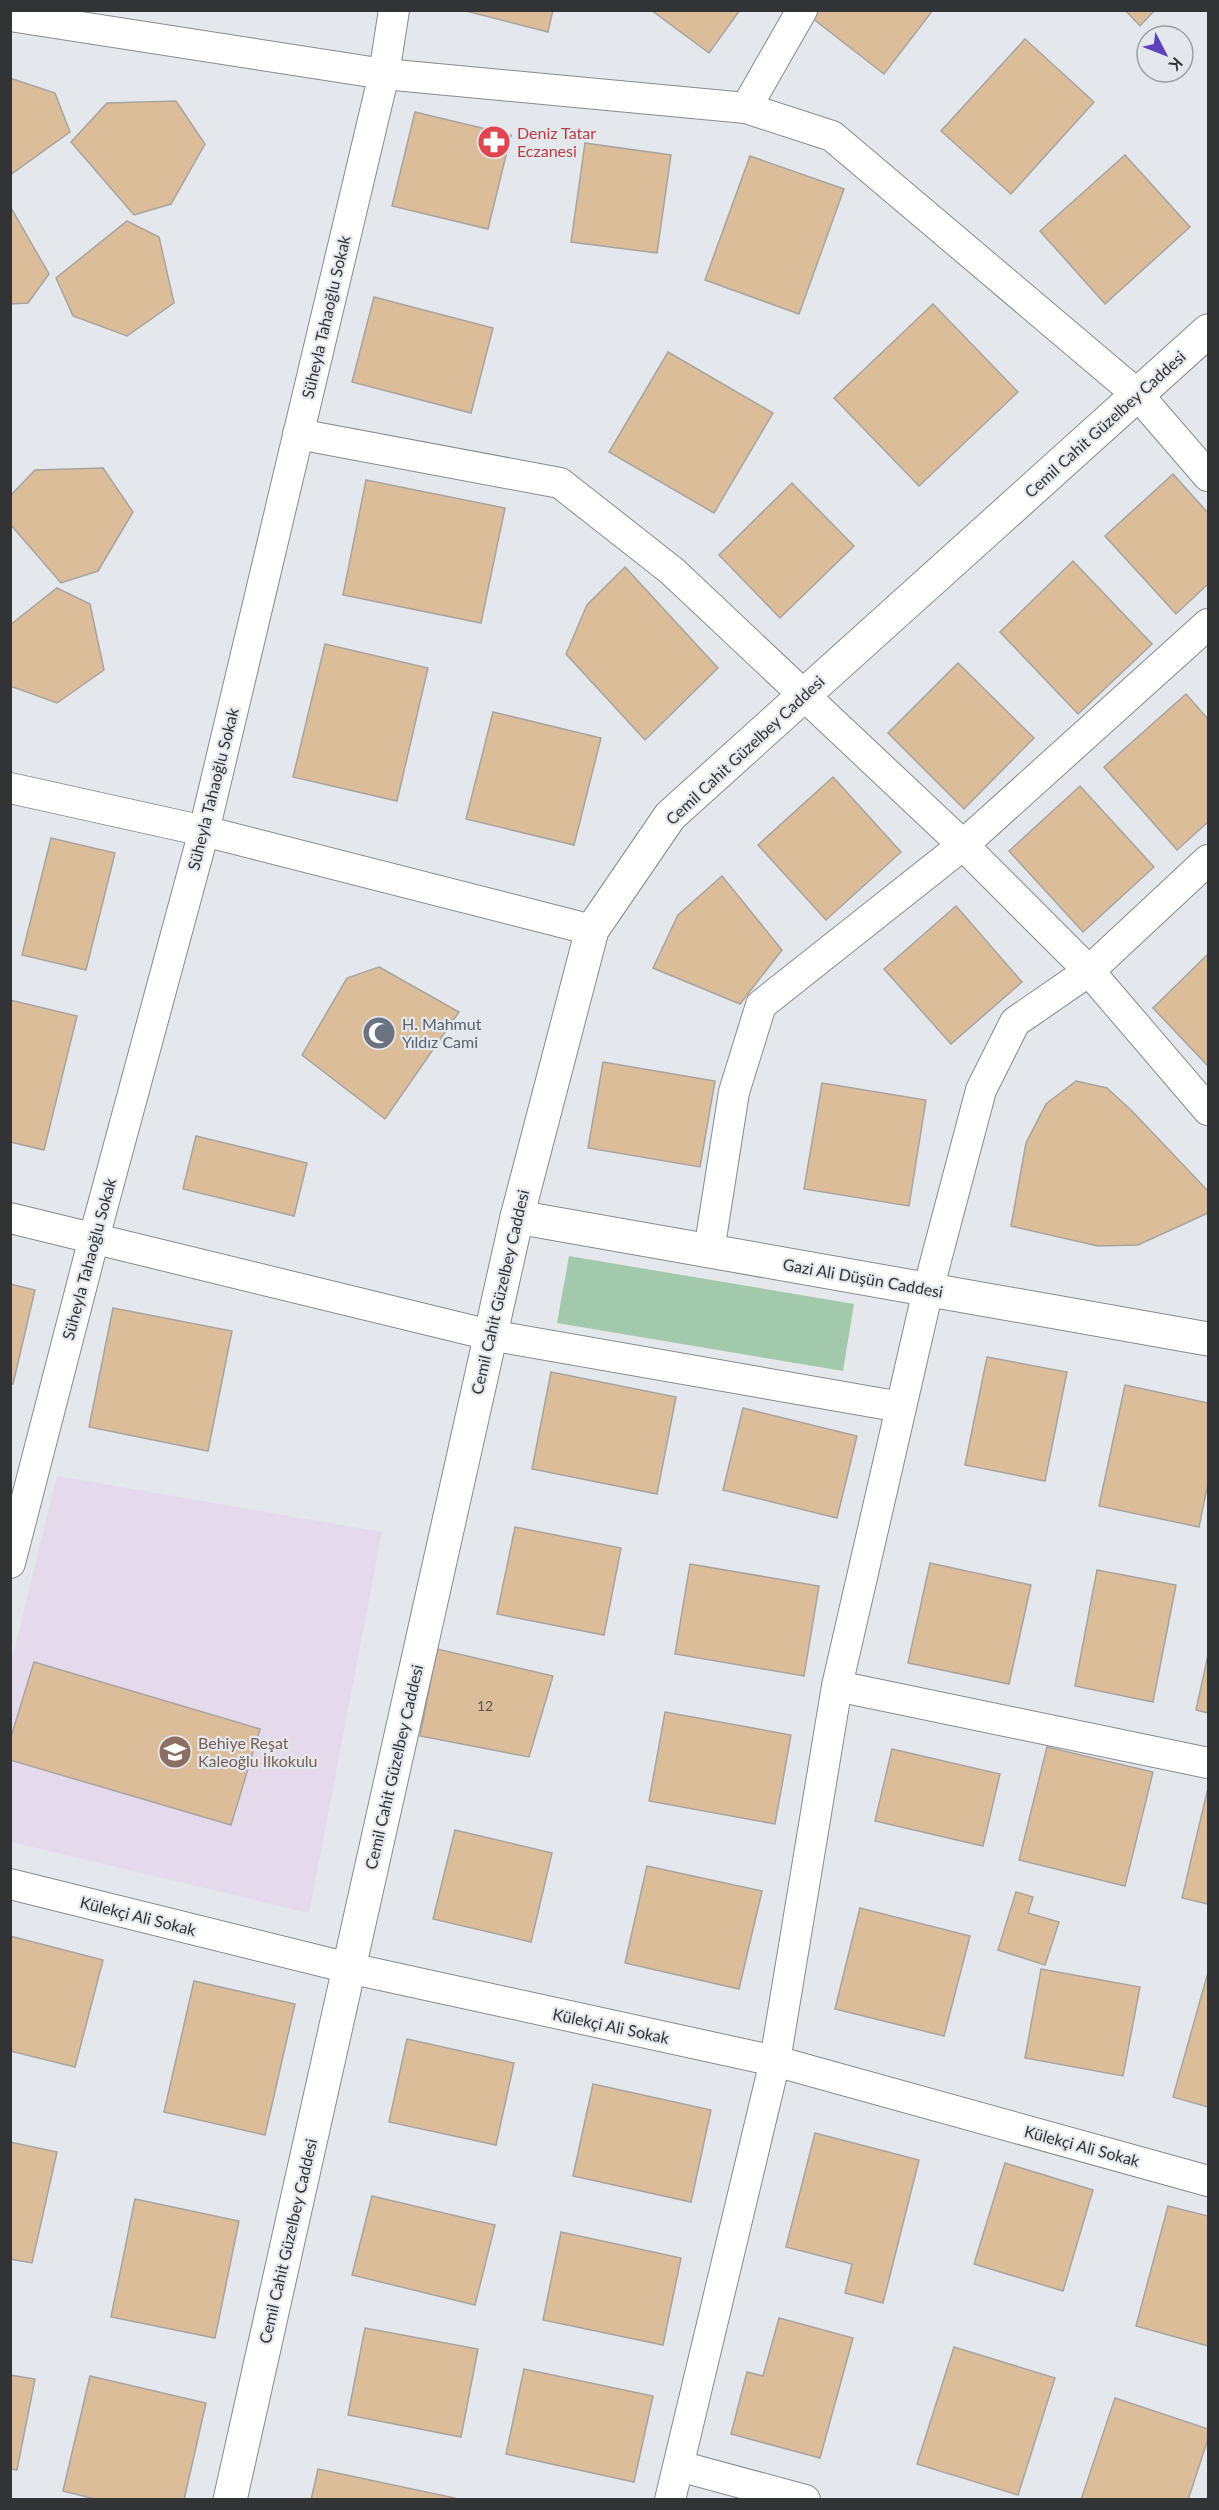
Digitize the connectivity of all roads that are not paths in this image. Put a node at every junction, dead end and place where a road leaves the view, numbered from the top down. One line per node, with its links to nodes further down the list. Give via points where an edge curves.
1 (394, 10): 4 (street, Süheyla Tahaoğlu Sokak)
2 (802, 10): 5 (street)
3 (10, 16): 4 (street)
4 (384, 74): 5 (street); 8 (street, Süheyla Tahaoğlu Sokak)
5 (747, 108): 7 (street, via 832,136)
6 (1209, 331): 7 (street, Cemil Cahit Güzelbey Caddesi)
7 (1138, 395): 9 (street); 11 (street, Cemil Cahit Güzelbey Caddesi)
8 (298, 434): 11 (street, via 560,483 672,571); 13 (street, Süheyla Tahaoğlu Sokak)
9 (1209, 476)
10 (1209, 624): 14 (street)
11 (803, 695): 14 (street); 16 (street, Cemil Cahit Güzelbey Caddesi, via 670,816)
12 (10, 788): 13 (street)
13 (204, 831): 16 (street); 21 (street, Süheyla Tahaoğlu Sokak)
14 (963, 845): 17 (street); 22 (street, via 761,1005 734,1092)
15 (1209, 860): 17 (street)
16 (591, 930): 19 (street, Cemil Cahit Güzelbey Caddesi)
17 (1089, 971): 18 (street); 23 (street, via 1015,1022 981,1090)
18 (1209, 1110)
19 (517, 1217): 22 (street, Gazi Ali Düşün Caddesi); 24 (street, Cemil Cahit Güzelbey Caddesi)
20 (10, 1218): 21 (street)
21 (94, 1238): 24 (street); 27 (street, Süheyla Tahaoğlu Sokak)
22 (709, 1251): 23 (street, Gazi Ali Düşün Caddesi)
23 (928, 1290): 25 (street, Gazi Ali Düşün Caddesi); 26 (street)
24 (490, 1335): 26 (street); 31 (street, Cemil Cahit Güzelbey Caddesi)
25 (1209, 1339)
26 (901, 1407): 28 (street)
27 (10, 1563)
28 (837, 1686): 29 (street); 32 (street)
29 (1209, 1763)
30 (10, 1884): 31 (street, Külekçi Ali Sokak)
31 (349, 1968): 32 (street, Külekçi Ali Sokak); 35 (street, Cemil Cahit Güzelbey Caddesi)
32 (775, 2061): 33 (street, Külekçi Ali Sokak); 34 (street)
33 (1209, 2181)
34 (680, 2466): 36 (street); 37 (street)
35 (230, 2499)
36 (670, 2499)
37 (805, 2499)

